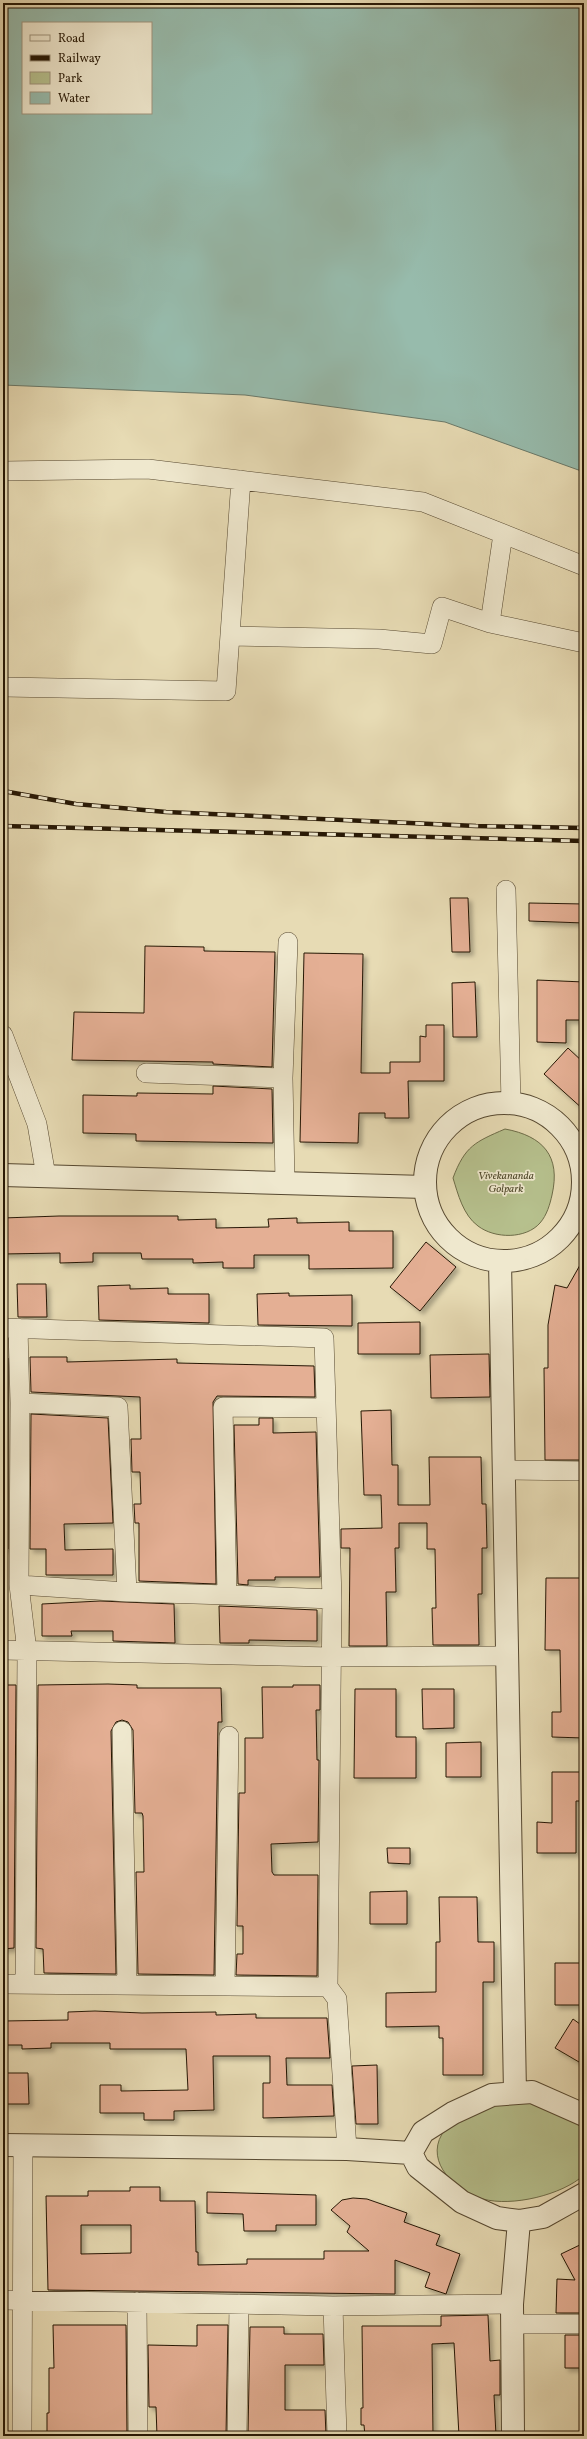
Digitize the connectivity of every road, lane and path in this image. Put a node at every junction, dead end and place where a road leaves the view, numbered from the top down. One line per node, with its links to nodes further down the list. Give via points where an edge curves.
1 (3, 471): 2 (street, via 148,469)
2 (241, 480): 3 (street, via 423,502); 6 (street)
3 (503, 534): 4 (street); 5 (street)
4 (584, 566)
5 (490, 623): 6 (street, via 442,606 432,644 379,639); 7 (street)
6 (230, 636): 8 (street, via 226,691)
7 (584, 643)
8 (3, 687)
9 (506, 890): 14 (street)
10 (288, 942): 13 (street)
11 (3, 1035): 16 (street, via 37,1124)
12 (146, 1073): 13 (street)
13 (283, 1078): 17 (street)
14 (511, 1103): 18 (street, via 539,1111 562,1129 578,1154); 19 (street, via 496,1103 467,1111 443,1130 428,1157)
15 (3, 1175): 16 (street)
16 (46, 1176): 17 (street)
17 (285, 1183): 19 (street)
18 (584, 1183): 20 (street, via 576,1214 558,1240 531,1256)
19 (425, 1187): 20 (street, via 432,1215 448,1238 472,1254)
20 (500, 1261): 24 (street)
21 (10, 1328): 22 (street); 23 (street, via 324,1338)
22 (20, 1403): 26 (street); 27 (street, via 118,1407)
23 (325, 1408): 28 (street, via 223,1407); 29 (street)
24 (503, 1470): 25 (street); 32 (street)
25 (584, 1471)
26 (19, 1584): 27 (street); 31 (street)
27 (127, 1592): 28 (street)
28 (227, 1595): 29 (street)
29 (332, 1599): 33 (street)
30 (3, 1650): 31 (street)
31 (27, 1651): 33 (street); 37 (street)
32 (507, 1656): 33 (street); 41 (street)
33 (330, 1657): 40 (street)
34 (122, 1732): 38 (street)
35 (229, 1736): 39 (street)
36 (3, 1984): 37 (street)
37 (25, 1984): 38 (street)
38 (127, 1985): 39 (street)
39 (225, 1986): 40 (street)
40 (328, 1987): 44 (street, via 337,1999)
41 (515, 2093): 42 (street, via 532,2092); 45 (street, via 492,2095 453,2113 422,2132)
42 (584, 2115)
43 (13, 2146): 44 (street); 49 (street)
44 (347, 2149): 45 (street)
45 (410, 2152): 47 (street, via 418,2167 462,2202 497,2218)
46 (584, 2194): 47 (street, via 543,2218)
47 (519, 2221): 53 (street)
48 (3, 2300): 49 (street)
49 (22, 2300): 50 (street); 55 (street)
50 (137, 2302): 51 (street); 56 (street)
51 (239, 2304): 52 (street); 57 (street)
52 (333, 2306): 53 (street); 58 (street)
53 (512, 2314): 54 (street); 59 (street)
54 (584, 2324)
55 (22, 2436)
56 (138, 2436)
57 (237, 2436)
58 (337, 2436)
59 (513, 2436)

